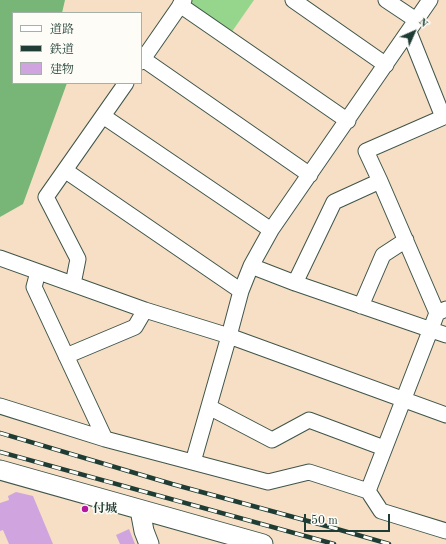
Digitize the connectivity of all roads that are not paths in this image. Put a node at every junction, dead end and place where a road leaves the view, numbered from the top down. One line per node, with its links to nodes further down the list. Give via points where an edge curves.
1 (293, 0): 8 (street)
2 (386, 0): 5 (street)
3 (430, 0): 5 (street)
4 (182, 3): 6 (street); 12 (street)
5 (412, 26): 8 (street); 11 (street)
6 (146, 43): 7 (street)
7 (142, 60): 14 (street)
8 (386, 65): 12 (street)
9 (125, 84): 10 (street)
10 (103, 116): 13 (street); 16 (street)
11 (445, 117): 15 (street, via 366,151)
12 (348, 120): 14 (street)
13 (66, 171): 22 (street, via 46,197 78,259); 23 (street)
14 (310, 175): 16 (street)
15 (380, 181): 17 (street); 21 (street, via 334,202)
16 (271, 230): 19 (street)
17 (406, 240): 24 (street, via 382,255); 26 (street)
18 (0, 258): 20 (street)
19 (251, 266): 21 (street); 23 (street)
20 (38, 272): 22 (street); 30 (street, via 34,287)
21 (295, 283): 24 (street)
22 (73, 284): 25 (street)
23 (241, 291): 29 (street)
24 (361, 306): 27 (street)
25 (145, 310): 29 (street); 30 (street, via 135,327)
26 (441, 311): 27 (street)
27 (430, 330): 28 (street); 31 (street)
28 (446, 335)
29 (229, 336): 31 (street); 33 (street)
30 (66, 356): 35 (street)
31 (403, 399): 34 (street); 36 (street)
32 (0, 406): 35 (street)
33 (209, 407): 36 (street, via 272,440 309,420); 37 (street)
34 (446, 414)
35 (105, 439): 37 (street)
36 (384, 448): 39 (street)
37 (193, 462): 39 (street, via 268,482 309,472)
38 (0, 470): 40 (main road)
39 (368, 491): 41 (street, via 381,511)
40 (140, 510): 42 (main road, via 144,532); 43 (main road)
41 (446, 531)
42 (150, 544)
43 (263, 544)

